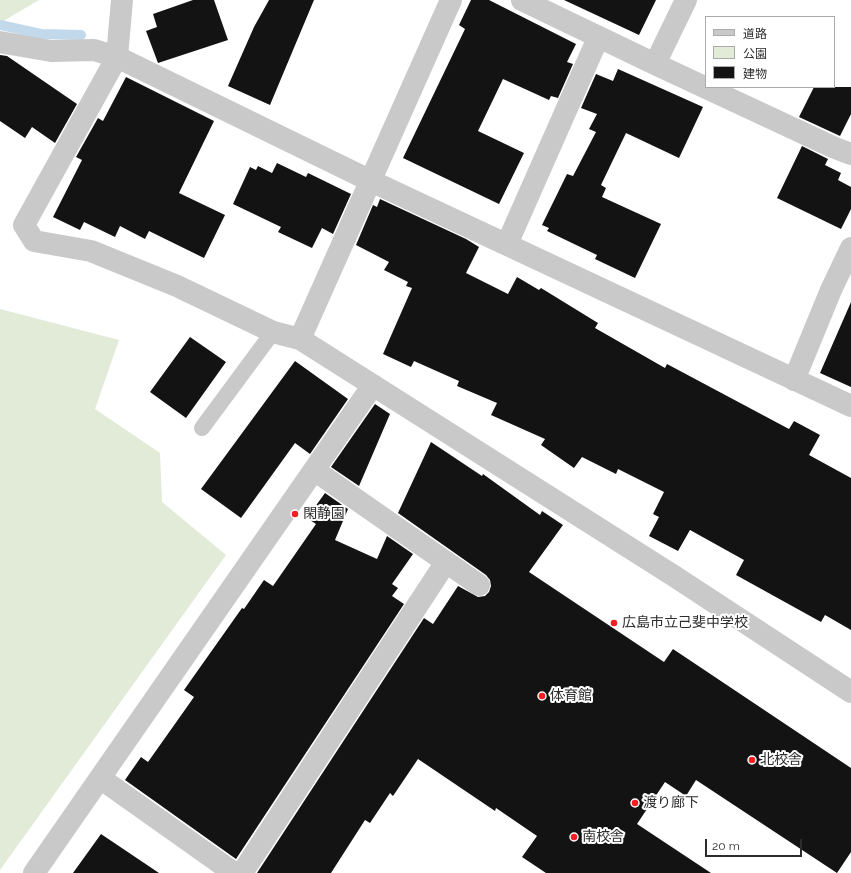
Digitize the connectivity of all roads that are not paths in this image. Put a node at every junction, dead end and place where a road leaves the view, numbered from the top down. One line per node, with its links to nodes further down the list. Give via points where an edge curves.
1 (122, 0): 7 (street)
2 (451, 0): 12 (street)
3 (522, 0): 5 (street)
4 (686, 0): 8 (street)
5 (598, 38): 8 (street); 13 (street)
6 (0, 42): 7 (street, via 51,51 94,50)
7 (117, 57): 12 (street); 15 (street, via 24,225 34,242 91,251 177,286)
8 (655, 64): 9 (street)
9 (705, 87)
10 (706, 88): 11 (street, via 835,148)
11 (851, 153)
12 (371, 181): 13 (street); 16 (street)
13 (507, 244): 17 (street)
14 (851, 248): 17 (street)
15 (273, 332): 16 (street); 20 (lane)
16 (300, 339): 18 (street)
17 (794, 380): 19 (street)
18 (373, 385): 21 (street); 24 (street)
19 (851, 406)
20 (202, 428)
21 (314, 470): 22 (street); 25 (street)
22 (446, 562): 23 (street); 28 (street)
23 (479, 585)
24 (851, 692)
25 (100, 778): 26 (street); 27 (street)
26 (34, 873)
27 (234, 873)
28 (242, 873)

